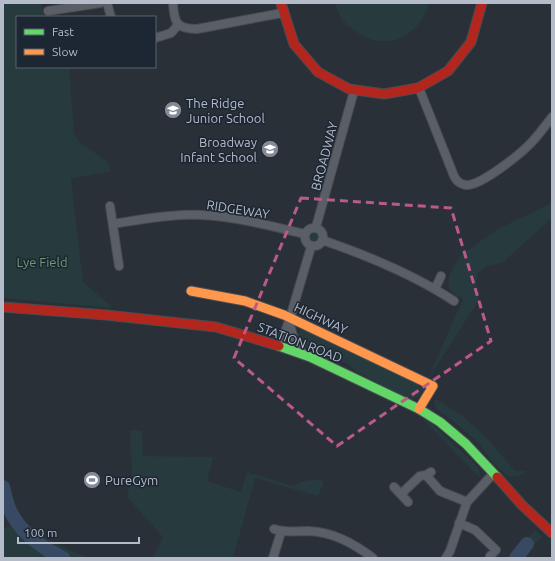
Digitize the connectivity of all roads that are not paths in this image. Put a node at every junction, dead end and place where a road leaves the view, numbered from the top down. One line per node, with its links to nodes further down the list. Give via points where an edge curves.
1 (100, 3): 6 (street)
2 (107, 3): 8 (street)
3 (173, 3): 9 (street)
4 (281, 3): 7 (main road)
5 (482, 3): 11 (main road, via 479,23 460,57 442,75)
6 (48, 11)
7 (282, 12): 9 (street, via 197,29); 12 (main road, via 292,41 310,65 334,83)
8 (111, 16)
9 (178, 25): 10 (street, via 171,33)
10 (156, 38)
11 (419, 88): 12 (main road, via 383,95); 13 (street, via 456,181 465,185 476,183 500,169 530,144)
12 (354, 91): 16 (street, BROADWAY)
13 (552, 117)
14 (110, 206): 15 (street)
15 (113, 224): 17 (street, RIDGEWAY, via 184,214 231,218); 20 (street)
16 (316, 227): 17 (street); 18 (street, via 322,232)
17 (305, 234): 19 (street, via 306,242)
18 (322, 240): 19 (street, via 318,246); 22 (street, via 384,263)
19 (311, 247): 26 (street)
20 (119, 266)
21 (441, 276): 22 (street)
22 (435, 289): 24 (street)
23 (191, 291): 26 (main road, HIGHWAY, via 245,301)
24 (454, 301)
25 (3, 307): 27 (main road, STATION ROAD, via 106,314 210,326)
26 (290, 320): 27 (street); 28 (street, via 294,339); 29 (main road, HIGHWAY, via 433,386)
27 (280, 346): 28 (main road, STATION ROAD)
28 (303, 354): 29 (main road, STATION ROAD)
29 (419, 409): 30 (main road, STATION ROAD, via 454,432)
30 (493, 474): 34 (street); 36 (main road, STATION ROAD)
31 (394, 487): 32 (street)
32 (401, 494): 33 (street); 34 (street, via 420,476 429,474 440,491)
33 (408, 502)
34 (467, 502): 35 (street)
35 (459, 523): 37 (street, via 475,530 496,550); 40 (street)
36 (552, 533)
37 (490, 556)
38 (273, 558): 39 (street, via 278,530 329,534 358,546)
39 (373, 558)
40 (446, 558)

